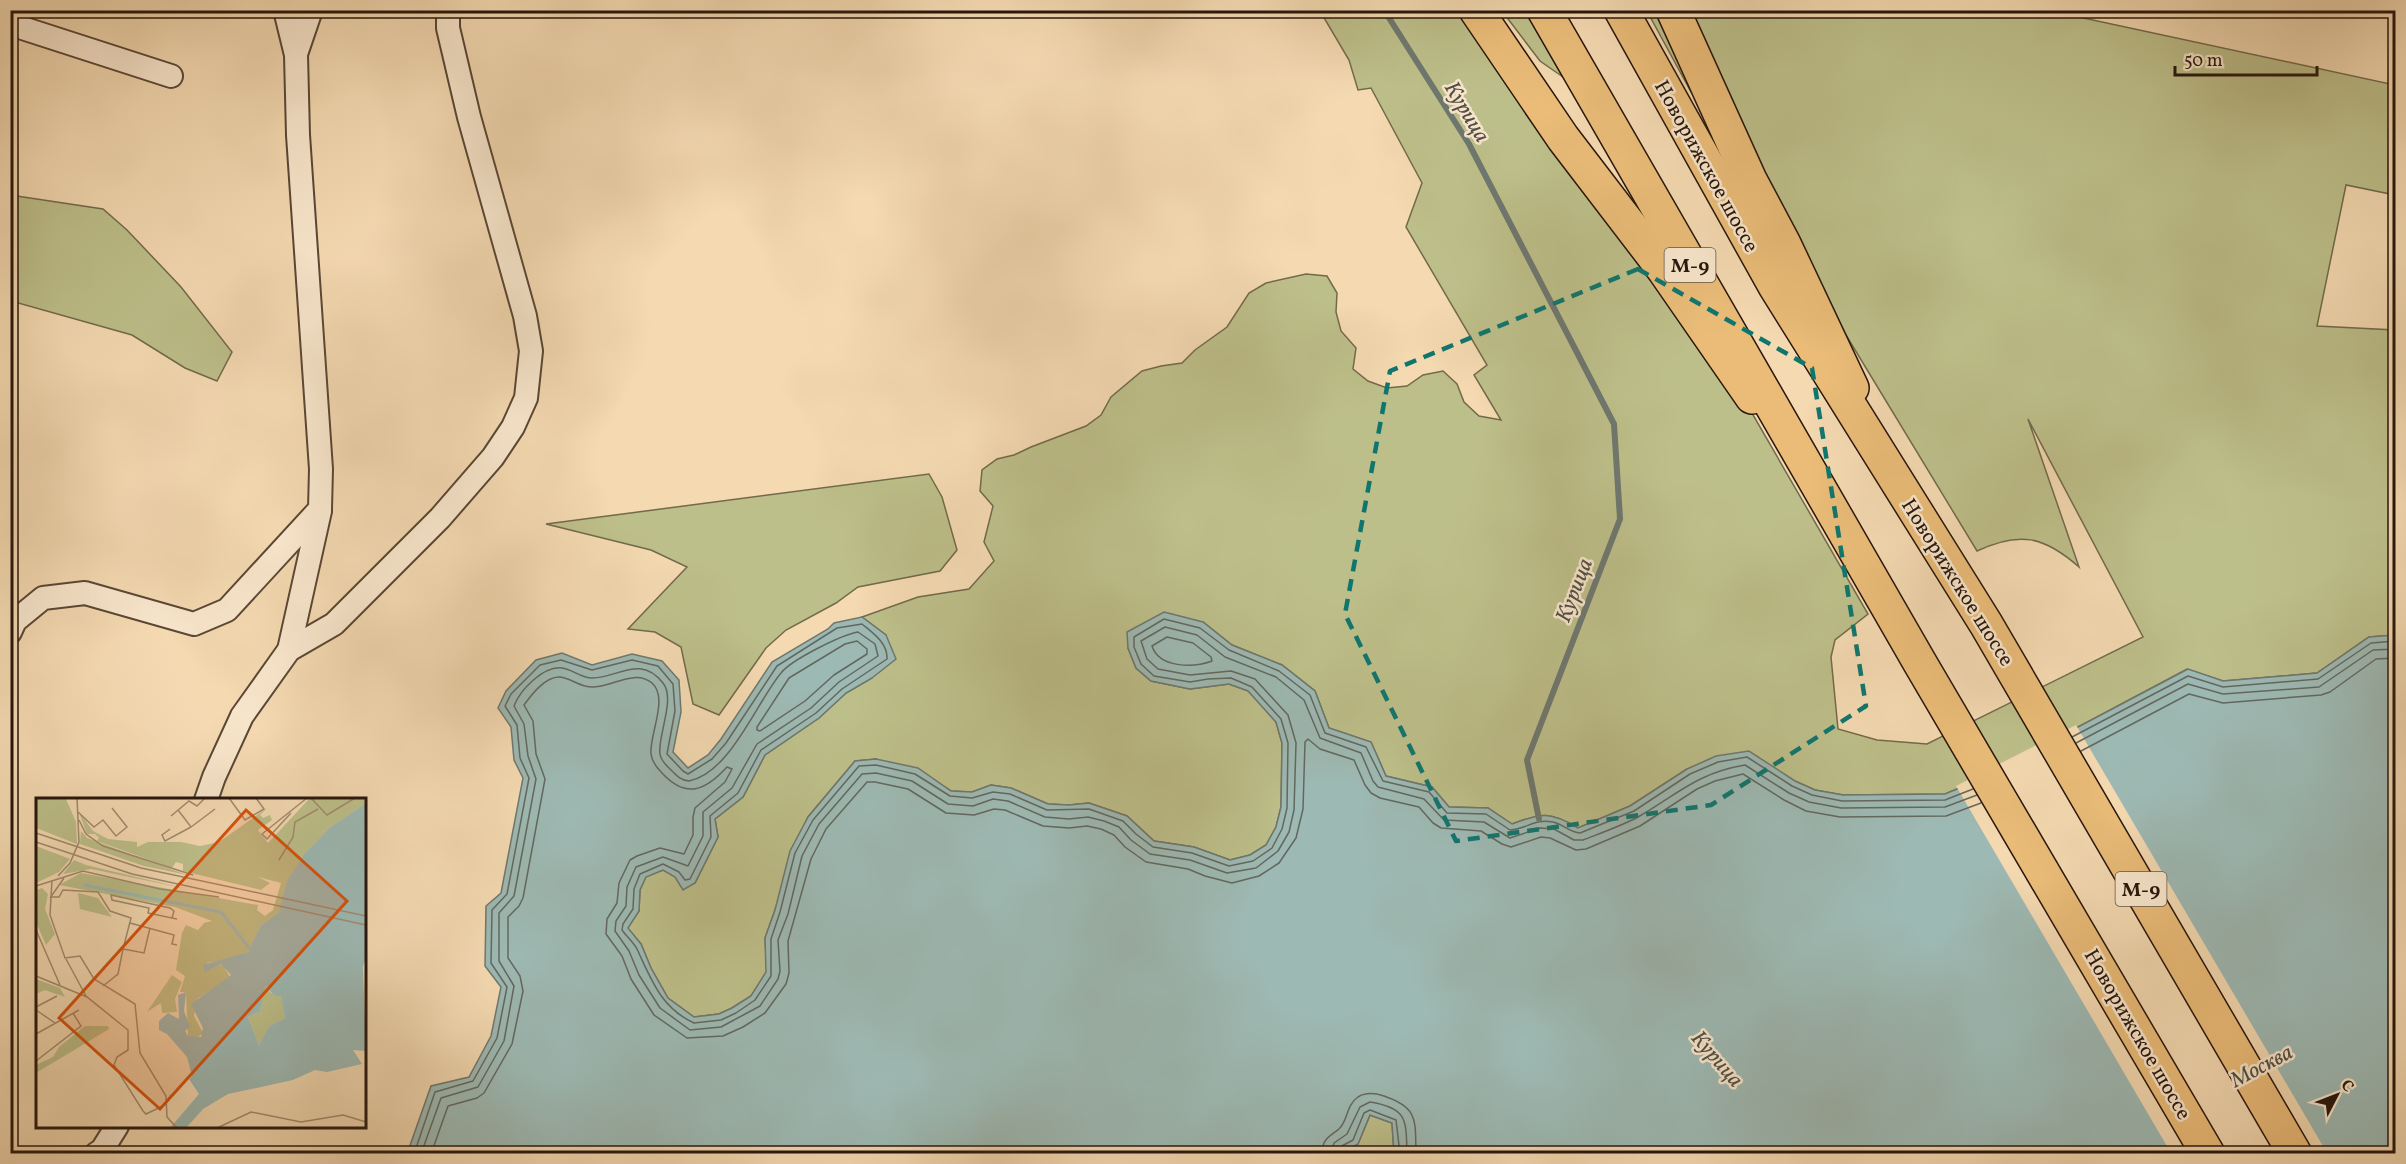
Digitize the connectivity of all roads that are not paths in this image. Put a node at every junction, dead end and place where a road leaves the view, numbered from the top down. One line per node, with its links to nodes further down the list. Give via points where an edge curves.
1 (285, 10): 9 (street)
2 (311, 10): 9 (street)
3 (448, 10): 15 (street, via 448,28 469,117 525,316 531,351 526,398 493,457 440,518 334,624)
4 (1476, 10): 13 (main road, М-9, via 1563,138 1664,270)
5 (1544, 10): 13 (main road, Новорижское шоссе / М-9)
6 (1621, 10): 11 (main road, Новорижское шоссе / М-9, via 1775,286)
7 (1673, 10): 11 (main road, М-9)
8 (10, 24): 10 (street)
9 (296, 55): 12 (street, via 321,469)
10 (171, 76)
11 (1895, 480): 20 (main road, Новорижское шоссе / М-9, via 1986,624)
12 (320, 509): 14 (street, via 227,610 194,624 85,593 43,598 15,621); 15 (street)
13 (1837, 519): 19 (main road, Новорижское шоссе / М-9)
14 (10, 632)
15 (289, 650): 16 (street, via 242,716)
16 (207, 798)
17 (116, 1128): 18 (street)
18 (96, 1154)
19 (2208, 1154)
20 (2295, 1154)

